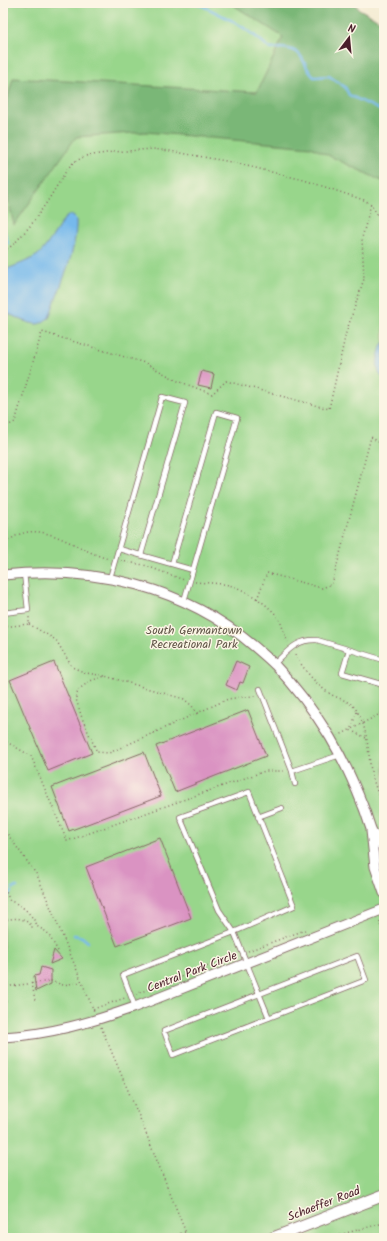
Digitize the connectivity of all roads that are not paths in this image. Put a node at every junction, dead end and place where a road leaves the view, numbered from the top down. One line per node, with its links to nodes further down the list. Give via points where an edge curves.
1 (119, 549): 2 (lane); 2 (lane, via 162,397 185,403); 7 (lane)
2 (141, 555): 3 (lane)
3 (172, 564): 4 (lane); 4 (lane, via 216,412 237,418)
4 (193, 570): 8 (lane)
5 (24, 573): 6 (street); 7 (street, via 71,573); 9 (lane, via 28,610)
6 (3, 575)
7 (110, 578): 8 (street, via 153,589)
8 (184, 601): 12 (street, via 213,616 242,636)
9 (3, 613)
10 (349, 650): 11 (lane); 12 (lane, via 308,639 295,644); 13 (lane, via 342,674)
11 (384, 660)
12 (274, 664): 15 (street, via 297,689)
13 (384, 685)
14 (260, 689): 16 (lane)
15 (340, 756): 16 (lane); 20 (street)
16 (292, 771): 17 (lane)
17 (295, 784)
18 (282, 808): 19 (lane)
19 (258, 817): 24 (lane, via 294,906); 24 (lane, via 249,792 180,817 219,910)
20 (371, 830): 21 (street); 22 (street, via 375,867)
21 (384, 849)
22 (384, 893)
23 (384, 909): 25 (street, Central Park Circle)
24 (234, 932): 25 (lane); 27 (lane, via 123,975)
25 (248, 963): 26 (lane); 27 (street, Central Park Circle)
26 (260, 994): 28 (lane); 28 (lane, via 164,1031 173,1055); 28 (lane, via 357,956 366,980)
27 (135, 1007): 29 (street, Central Park Circle, via 98,1020 42,1033)
28 (269, 1018)
29 (3, 1037)
30 (384, 1195): 31 (street, Schaeffer Road)
31 (273, 1238)

